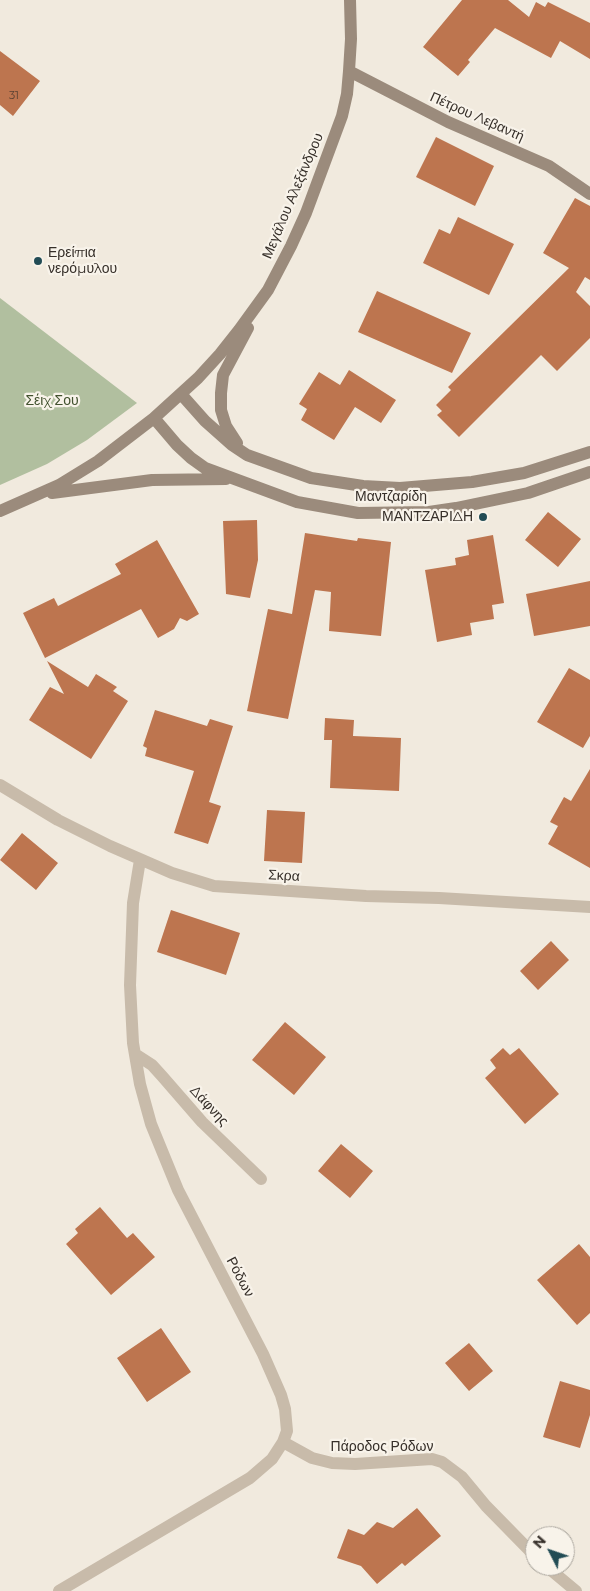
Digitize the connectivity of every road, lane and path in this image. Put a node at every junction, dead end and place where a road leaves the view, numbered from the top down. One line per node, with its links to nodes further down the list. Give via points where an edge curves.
1 (350, 0): 2 (street, Μεγάλου Αλεξάνδρου)
2 (349, 71): 3 (street, Πέτρου Λεβαντή, via 448,122 549,166); 4 (street, Μεγάλου Αλεξάνδρου, via 342,116 323,169 291,246)
3 (590, 194)
4 (268, 290): 5 (street, Μεγάλου Αλεξάνδρου, via 220,354); 8 (street, via 224,375 221,393 221,410 226,426)
5 (181, 394): 6 (street, Μεγάλου Αλεξάνδρου); 8 (street, Μαντζαρίδη, via 204,421)
6 (154, 418): 10 (street, Μαντζαρίδη, via 191,458 205,468); 11 (street, Μεγάλου Αλεξάνδρου, via 98,461)
7 (590, 452): 8 (street, Μαντζαρίδη, via 524,473 472,482 400,488 310,478)
8 (247, 454)
9 (590, 472): 10 (street, Μαντζαρίδη, via 496,500 429,512 358,514 297,502)
10 (233, 479): 11 (street, via 152,480)
11 (42, 494): 12 (street, Μεγάλου Αλεξάνδρου)
12 (0, 511)
13 (0, 785): 14 (street, Σκρα, via 58,820)
14 (140, 860): 15 (street, Σκρα, via 190,879 226,888); 16 (street, Ρόδων, via 131,942 130,1016)
15 (590, 907)
16 (135, 1054): 17 (street, Δάφνης, via 152,1065 202,1122); 18 (street, Ρόδων, via 151,1124 178,1190 281,1395 287,1420)
17 (261, 1180)
18 (284, 1442): 19 (street, Πάροδος Ρόδων, via 312,1458 332,1463 371,1464 432,1459 442,1462 462,1477); 21 (street, Ρόδων, via 269,1463 240,1485)
19 (525, 1546)
20 (558, 1576): 22 (street)
21 (58, 1591)
22 (576, 1591)

